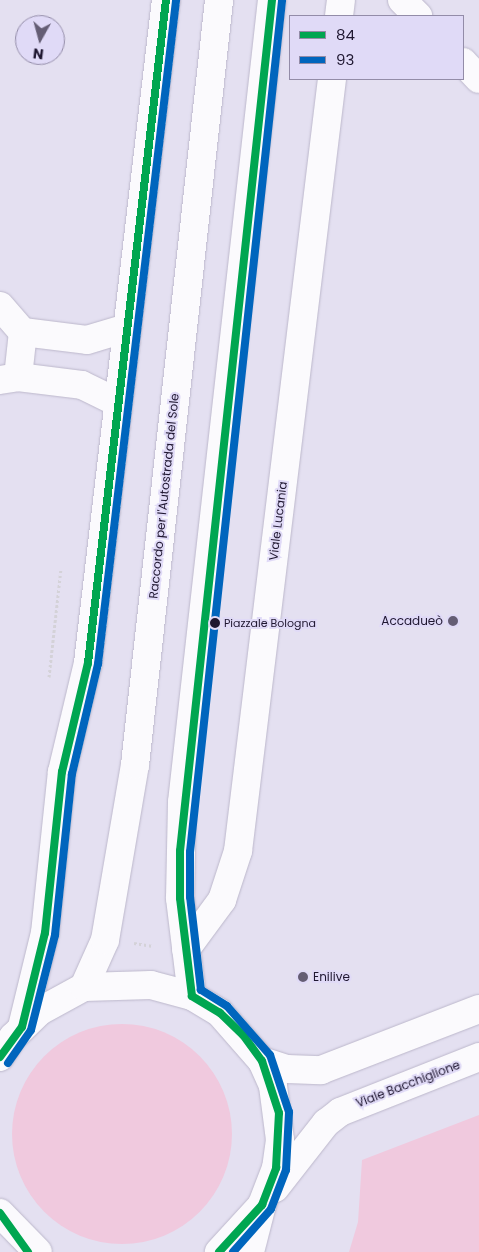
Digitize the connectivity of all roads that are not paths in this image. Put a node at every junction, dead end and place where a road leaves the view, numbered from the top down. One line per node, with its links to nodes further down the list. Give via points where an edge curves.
1 (166, 0): 12 (main road)
2 (219, 0): 17 (main road, Raccordo per l'Autostrada del Sole, via 135,765 105,940)
3 (272, 0): 16 (main road, via 182,802 180,898)
4 (342, 0): 6 (main road)
5 (402, 0): 7 (main road)
6 (340, 15)
7 (417, 15)
8 (464, 63): 9 (main road)
9 (479, 79)
10 (332, 80): 16 (main road, Viale Lucania, via 238,851 222,900)
11 (0, 306): 13 (main road)
12 (127, 328): 13 (main road, via 87,340); 15 (main road)
13 (24, 332): 14 (main road)
14 (9, 379): 15 (main road, via 82,385)
15 (118, 402): 20 (main road, via 88,663 62,772 45,933)
16 (186, 949): 18 (main road)
17 (84, 987): 18 (main road, via 151,985); 20 (main road, via 40,1011)
18 (192, 996): 23 (main road, via 220,1012)
19 (479, 1009): 23 (main road, via 321,1070 287,1069)
20 (22, 1027): 21 (main road)
21 (0, 1057)
22 (479, 1057): 24 (main road, Viale Bacchiglione, via 340,1112 307,1145)
23 (262, 1061): 24 (main road, via 273,1086 280,1140 276,1168)
24 (262, 1205): 27 (main road); 28 (main road)
25 (0, 1213): 26 (main road)
26 (30, 1249)
27 (219, 1252)
28 (250, 1252)

